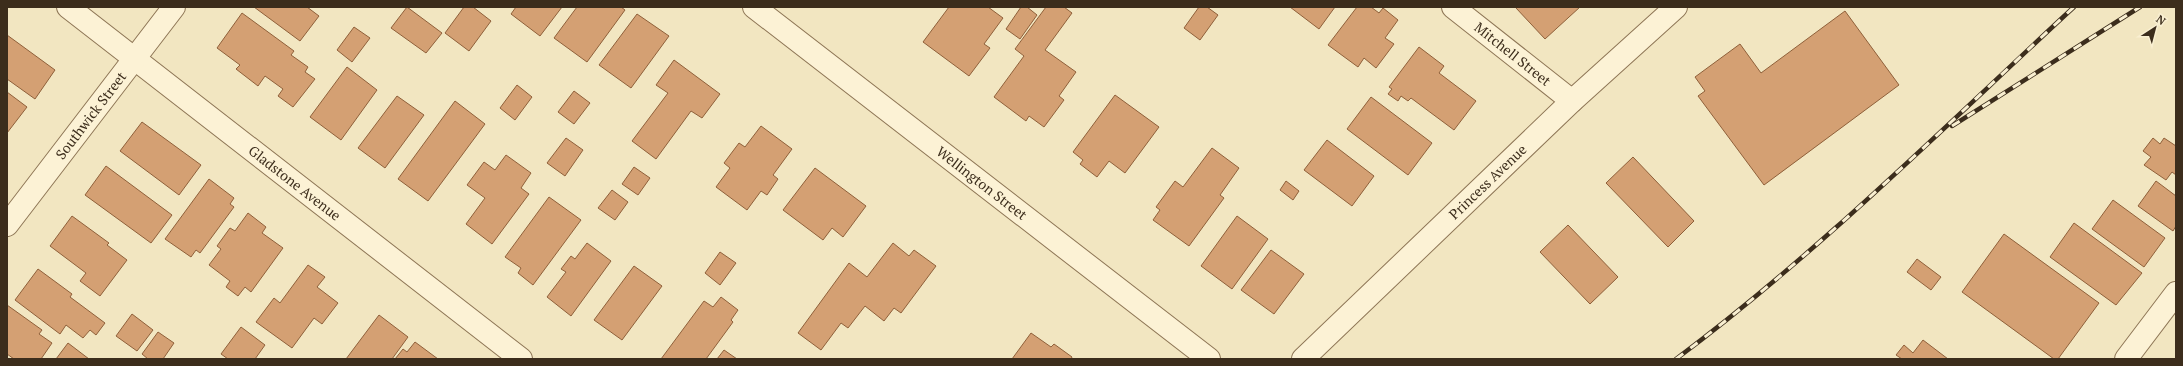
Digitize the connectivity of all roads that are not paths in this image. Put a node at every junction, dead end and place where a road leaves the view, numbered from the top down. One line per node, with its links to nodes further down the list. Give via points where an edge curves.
1 (68, 7): 6 (street, Gladstone Avenue)
2 (174, 7): 6 (street, Southwick Street)
3 (754, 7): 11 (street, Wellington Street)
4 (1453, 7): 7 (street, Mitchell Street)
5 (1676, 7): 7 (street, Princess Avenue)
6 (136, 59): 8 (street, Southwick Street); 10 (street, Gladstone Avenue)
7 (1572, 101): 12 (street, Princess Avenue)
8 (7, 225)
9 (2176, 293): 13 (street)
10 (521, 359)
11 (1210, 359)
12 (1303, 359)
13 (2126, 359)

